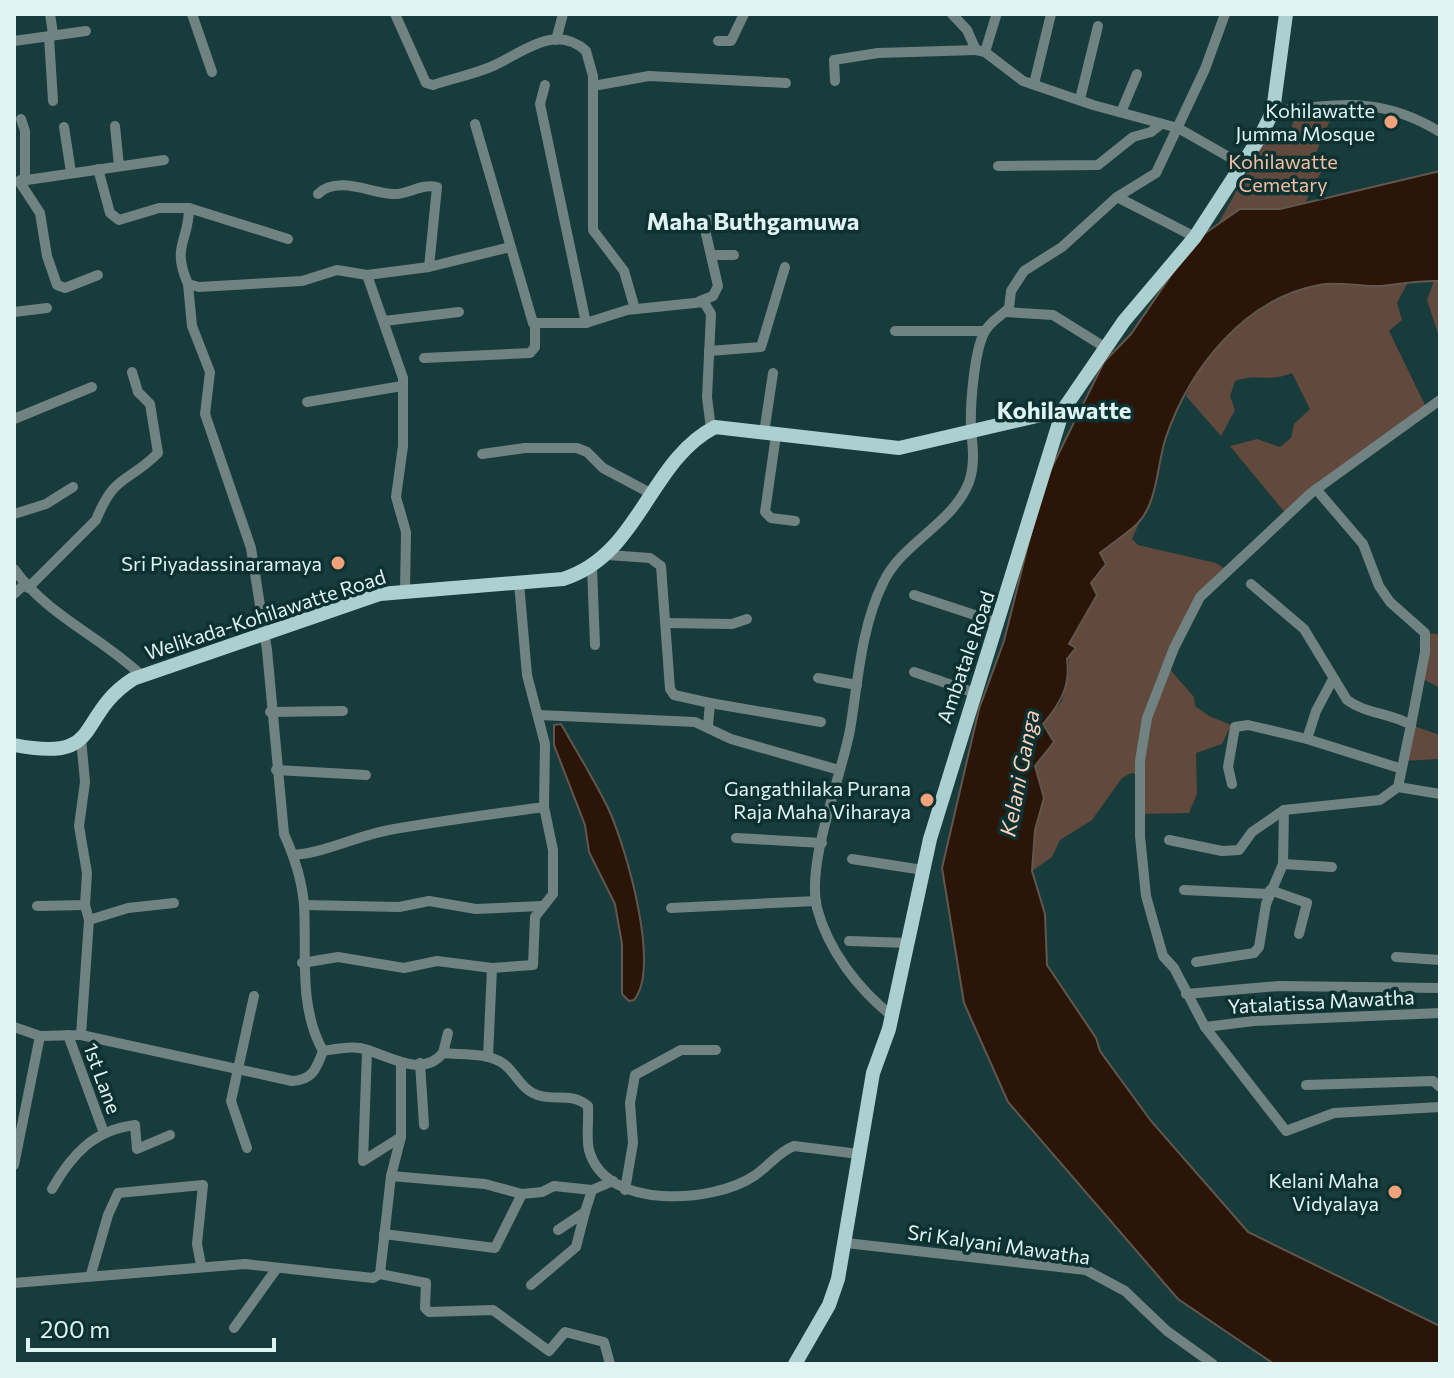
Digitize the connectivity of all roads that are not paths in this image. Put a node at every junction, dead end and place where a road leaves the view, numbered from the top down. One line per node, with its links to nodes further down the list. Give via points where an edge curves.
1 (50, 14): 13 (street)
2 (192, 14): 18 (street)
3 (395, 14): 14 (street, via 426,83 433,85 489,67 541,40)
4 (563, 14): 14 (street)
5 (744, 14): 16 (street, via 731,41)
6 (952, 14): 17 (street)
7 (1051, 14): 22 (street)
8 (1225, 14): 34 (street)
9 (1286, 14): 28 (main road, Ambatale Road)
10 (996, 16): 17 (street)
11 (1098, 26): 25 (street)
12 (86, 31): 13 (street)
13 (51, 35): 15 (street); 26 (street)
14 (556, 40): 24 (street, via 586,51)
15 (14, 41)
16 (718, 41)
17 (981, 51): 20 (street, via 878,53 834,60); 22 (street)
18 (212, 72)
19 (1137, 74): 27 (street)
20 (835, 81)
21 (786, 83): 24 (street, via 649,76)
22 (1034, 84): 25 (street)
23 (545, 85): 67 (street, via 540,104)
24 (593, 86): 62 (street, via 593,230 624,271)
25 (1080, 99): 27 (street)
26 (53, 101)
27 (1122, 110): 31 (street)
28 (1273, 111): 36 (street, via 1376,104); 38 (main road, Ambatale Road)
29 (21, 119): 35 (street)
30 (475, 124): 52 (street)
31 (1161, 124): 34 (street); 40 (street, via 1133,137 1098,165)
32 (115, 126): 39 (street)
33 (64, 127): 42 (street)
34 (1178, 128): 38 (street); 45 (street, via 1156,173)
35 (20, 132): 43 (street, via 25,178)
36 (1440, 132)
37 (164, 160): 39 (street)
38 (1243, 165): 50 (main road, Ambatale Road)
39 (119, 166): 41 (street)
40 (998, 166)
41 (98, 169): 42 (street); 46 (street, via 110,213 119,220 159,208)
42 (71, 172): 43 (street)
43 (17, 180): 57 (street, via 40,213 57,285 65,288)
44 (318, 194): 55 (street, via 330,187 395,195 437,187)
45 (1117, 197): 50 (street); 65 (street, via 1062,247 1024,271)
46 (189, 208): 51 (street); 59 (street, via 180,241)
47 (728, 218): 48 (street)
48 (703, 221): 49 (street); 53 (street)
49 (678, 224)
50 (1195, 237): 71 (main road, Ambatale Road)
51 (288, 239)
52 (510, 247): 55 (street); 68 (street)
53 (713, 255): 54 (street); 60 (street, via 718,286 713,296)
54 (734, 255)
55 (429, 267): 58 (street)
56 (785, 267): 72 (street, via 761,347)
57 (98, 275)
58 (367, 275): 59 (street, via 337,270 302,281); 66 (street)
59 (188, 284): 103 (street, via 192,326 210,372 205,414 245,524)
60 (698, 301): 62 (street); 72 (street, via 708,304 711,314)
61 (47, 308): 63 (street)
62 (635, 309): 67 (street)
63 (14, 312)
64 (459, 312): 66 (street)
65 (1005, 312): 70 (street); 71 (street, via 1053,315)
66 (384, 321): 76 (street, via 400,362)
67 (586, 323): 68 (street)
68 (535, 325): 73 (street, via 530,353)
69 (895, 331): 70 (street)
70 (984, 331): 83 (street, via 972,385)
71 (1106, 348): 80 (main road, Ambatale Road)
72 (709, 351): 82 (street)
73 (424, 358)
74 (132, 372): 96 (street, via 138,392 150,404 158,453 116,483 96,520)
75 (773, 373): 84 (street)
76 (402, 386): 79 (street); 97 (street, via 403,446 396,497 406,532)
77 (92, 387): 81 (street)
78 (1440, 400): 87 (street)
79 (307, 402)
80 (1063, 410): 83 (main road); 102 (main road, Ambatale Road)
81 (14, 419)
82 (711, 429): 84 (main road); 88 (main road, Welikada-Kohilawatte Road)
83 (972, 430): 84 (main road, via 899,448); 109 (street, via 968,485 904,551 882,584)
84 (770, 434): 90 (street, via 765,512 771,518)
85 (482, 454): 88 (street, via 577,448)
86 (73, 487): 89 (street, via 46,504)
87 (1316, 489): 116 (street, via 1363,544 1390,602 1425,633); 157 (street, via 1200,597 1147,718 1139,814 1146,896 1163,956)
88 (652, 494): 91 (main road, Welikada-Kohilawatte Road)
89 (14, 514)
90 (795, 521)
91 (608, 555): 92 (main road, Welikada-Kohilawatte Road); 101 (street, via 657,561 663,572)
92 (592, 567): 94 (main road, Welikada-Kohilawatte Road, via 563,579); 104 (street)
93 (14, 569): 96 (street)
94 (519, 583): 97 (main road, Welikada-Kohilawatte Road); 114 (street, via 527,675)
95 (1251, 584): 108 (street, via 1304,629)
96 (26, 586): 98 (street); 106 (street)
97 (405, 591): 103 (main road, Welikada-Kohilawatte Road)
98 (14, 594)
99 (914, 595): 102 (street)
100 (747, 619): 101 (street, via 732,624)
101 (666, 623): 111 (street, via 671,693)
102 (999, 623): 110 (main road, Ambatale Road)
103 (264, 631): 106 (main road, Welikada-Kohilawatte Road); 113 (street)
104 (595, 645)
105 (914, 672): 110 (street)
106 (141, 675): 118 (main road, Welikada-Kohilawatte Road, via 114,694)
107 (818, 678): 109 (street)
108 (1333, 679): 116 (street, via 1357,707 1397,716); 119 (street)
109 (857, 685): 123 (street)
110 (972, 692): 137 (main road, Ambatale Road)
111 (710, 703): 115 (street); 117 (street)
112 (343, 711): 113 (street)
113 (270, 712): 122 (street)
114 (539, 715): 117 (street, via 662,717); 128 (street, via 545,744)
115 (821, 722)
116 (1411, 725): 121 (street)
117 (708, 726): 123 (street, via 731,739)
118 (81, 738): 120 (main road, via 57,751); 142 (street, via 85,782 79,826 87,873)
119 (1307, 739): 121 (street); 125 (street, via 1248,725 1235,727 1228,767)
120 (14, 745)
121 (1399, 768): 126 (street)
122 (276, 770): 124 (street); 133 (street, via 284,834)
123 (839, 770): 132 (street)
124 (366, 775)
125 (1232, 784)
126 (1398, 787): 127 (street); 129 (street, via 1380,800)
127 (1440, 794)
128 (544, 807): 133 (street, via 391,830); 145 (street, via 553,850 553,894)
129 (1284, 810): 131 (street, via 1252,832 1239,850); 135 (street)
130 (736, 838): 132 (street)
131 (1169, 840)
132 (822, 843): 140 (street)
133 (293, 855): 143 (street)
134 (852, 859): 137 (street)
135 (1283, 864): 136 (street); 139 (street)
136 (1332, 867)
137 (923, 870): 150 (main road, Ambatale Road)
138 (1184, 890): 139 (street)
139 (1270, 892): 148 (street, via 1307,903); 153 (street, via 1254,953)
140 (816, 901): 146 (street); 160 (street, via 830,940 858,985)
141 (174, 903): 147 (street, via 128,908)
142 (85, 905): 144 (street); 147 (street)
143 (304, 905): 145 (street, via 399,907 429,901 476,909); 154 (street)
144 (37, 906)
145 (542, 906): 155 (street, via 535,917 533,965)
146 (671, 908)
147 (89, 920): 165 (street)
148 (1299, 934)
149 (849, 941): 150 (street)
150 (908, 943): 160 (main road, Ambatale Road)
151 (1396, 957): 152 (street)
152 (1440, 960)
153 (1196, 962)
154 (302, 963): 155 (street, via 338,957 384,967 437,961); 168 (street, via 315,1037)
155 (492, 968): 171 (street)
156 (1440, 988): 157 (street, via 1279,986)
157 (1186, 994): 162 (street)
158 (254, 996): 174 (street)
159 (1440, 1013): 162 (street, Yatalatissa Mawatha)
160 (892, 1016): 183 (main road, Ambatale Road, via 873,1073)
161 (14, 1027): 166 (street)
162 (1205, 1027): 177 (street, via 1286,1131 1334,1113)
163 (448, 1033): 170 (street)
164 (68, 1035): 165 (street); 166 (street); 179 (street, 1st Lane)
165 (81, 1035): 174 (street)
166 (40, 1036): 184 (street)
167 (716, 1050): 189 (street, via 681,1050 635,1075)
168 (323, 1051): 169 (street); 174 (street, via 313,1075 305,1080)
169 (367, 1051): 173 (street); 181 (street, via 363,1161)
170 (443, 1053): 171 (street); 172 (street)
171 (488, 1057): 186 (street, via 539,1096 567,1096 588,1106 589,1150)
172 (420, 1063): 173 (street); 178 (street)
173 (401, 1064): 181 (street)
174 (237, 1070): 182 (street, via 232,1113)
175 (1306, 1085): 176 (street, via 1433,1081)
176 (1440, 1087)
177 (1440, 1107)
178 (424, 1125)
179 (104, 1133): 180 (street, 1st Lane, via 135,1125 137,1149); 187 (street, 1st Lane, via 76,1153)
180 (170, 1135)
181 (401, 1137): 185 (street)
182 (247, 1148)
183 (859, 1154): 189 (street, via 794,1146 754,1176 719,1189 648,1196); 194 (main road, Ambatale Road)
184 (14, 1165)
185 (391, 1176): 190 (street, via 485,1184); 193 (street)
186 (613, 1181): 188 (street); 189 (street)
187 (52, 1189)
188 (592, 1190): 190 (street, via 554,1186); 191 (street)
189 (625, 1190)
190 (522, 1194): 193 (street, via 495,1248)
191 (585, 1212): 192 (street); 200 (street, via 576,1247)
192 (558, 1230)
193 (384, 1234): 198 (street)
194 (846, 1243): 203 (main road, Ambatale Road, via 829,1305); 204 (street, Sri Kalyani Mawatha, via 1086,1270 1125,1291)
195 (201, 1265): 197 (street, via 197,1244 203,1185 118,1193)
196 (277, 1268): 197 (street, via 245,1264); 198 (street, via 373,1278); 201 (street)
197 (91, 1274): 199 (street)
198 (380, 1274): 202 (street, via 426,1283 429,1312 498,1312 549,1351 565,1332 604,1342)
199 (14, 1283)
200 (531, 1285)
201 (234, 1328)
202 (610, 1364)
203 (795, 1364)
204 (1213, 1364)

